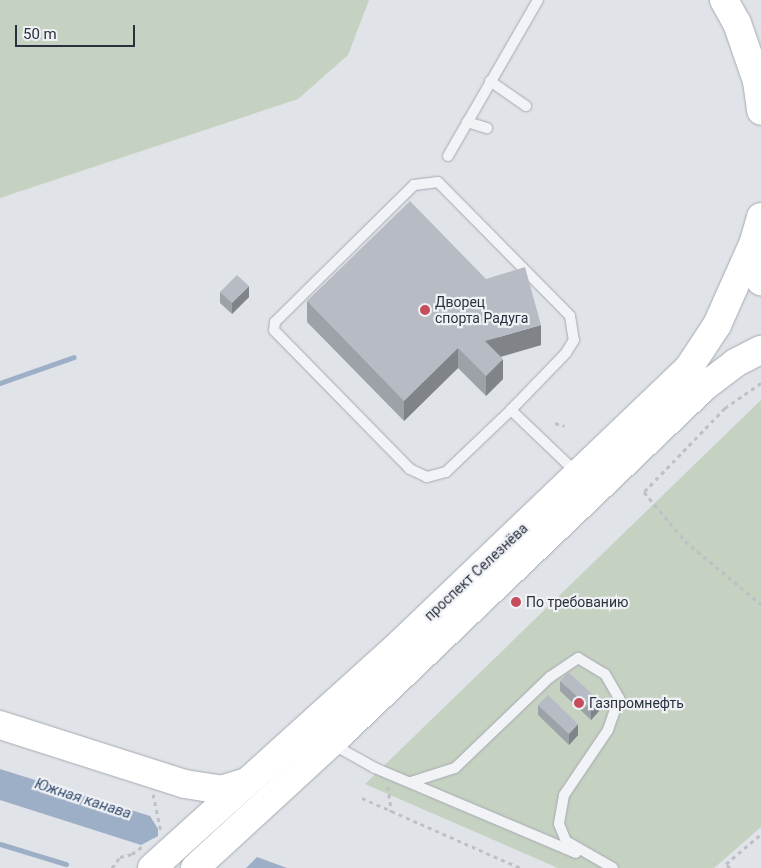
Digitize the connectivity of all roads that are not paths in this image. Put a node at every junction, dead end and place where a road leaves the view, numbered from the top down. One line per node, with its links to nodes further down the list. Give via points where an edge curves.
1 (538, 0): 4 (lane)
2 (730, 11): 3 (main road); 6 (main road, via 757,81)
3 (761, 42)
4 (490, 81): 5 (lane); 7 (lane)
5 (526, 106)
6 (761, 111)
7 (467, 122): 8 (lane); 9 (lane)
8 (487, 128)
9 (448, 156)
10 (758, 230): 11 (main road); 14 (main road, проспект Селезнёва, via 732,296 697,358)
11 (761, 281)
12 (761, 350): 16 (main road, проспект Селезнёва, via 735,363 705,386)
13 (510, 410): 13 (lane, via 566,353 574,340 570,316 438,182 414,185 275,322 274,330 410,469 427,477 446,472); 14 (lane)
14 (579, 475): 18 (main road, проспект Селезнёва, via 402,642)
15 (0, 725): 19 (main road)
16 (331, 743): 17 (lane); 22 (main road, проспект Селезнёва)
17 (410, 782): 23 (lane); 23 (lane, via 455,768 550,677 578,658 605,674 619,698 608,730 564,795 559,824 566,841)
18 (244, 783): 19 (main road, via 221,790); 20 (main road, проспект Селезнёва)
19 (185, 784): 20 (main road, via 195,793 200,804)
20 (200, 822): 21 (main road, проспект Селезнёва)
21 (152, 855)
22 (195, 868)
23 (613, 868)

